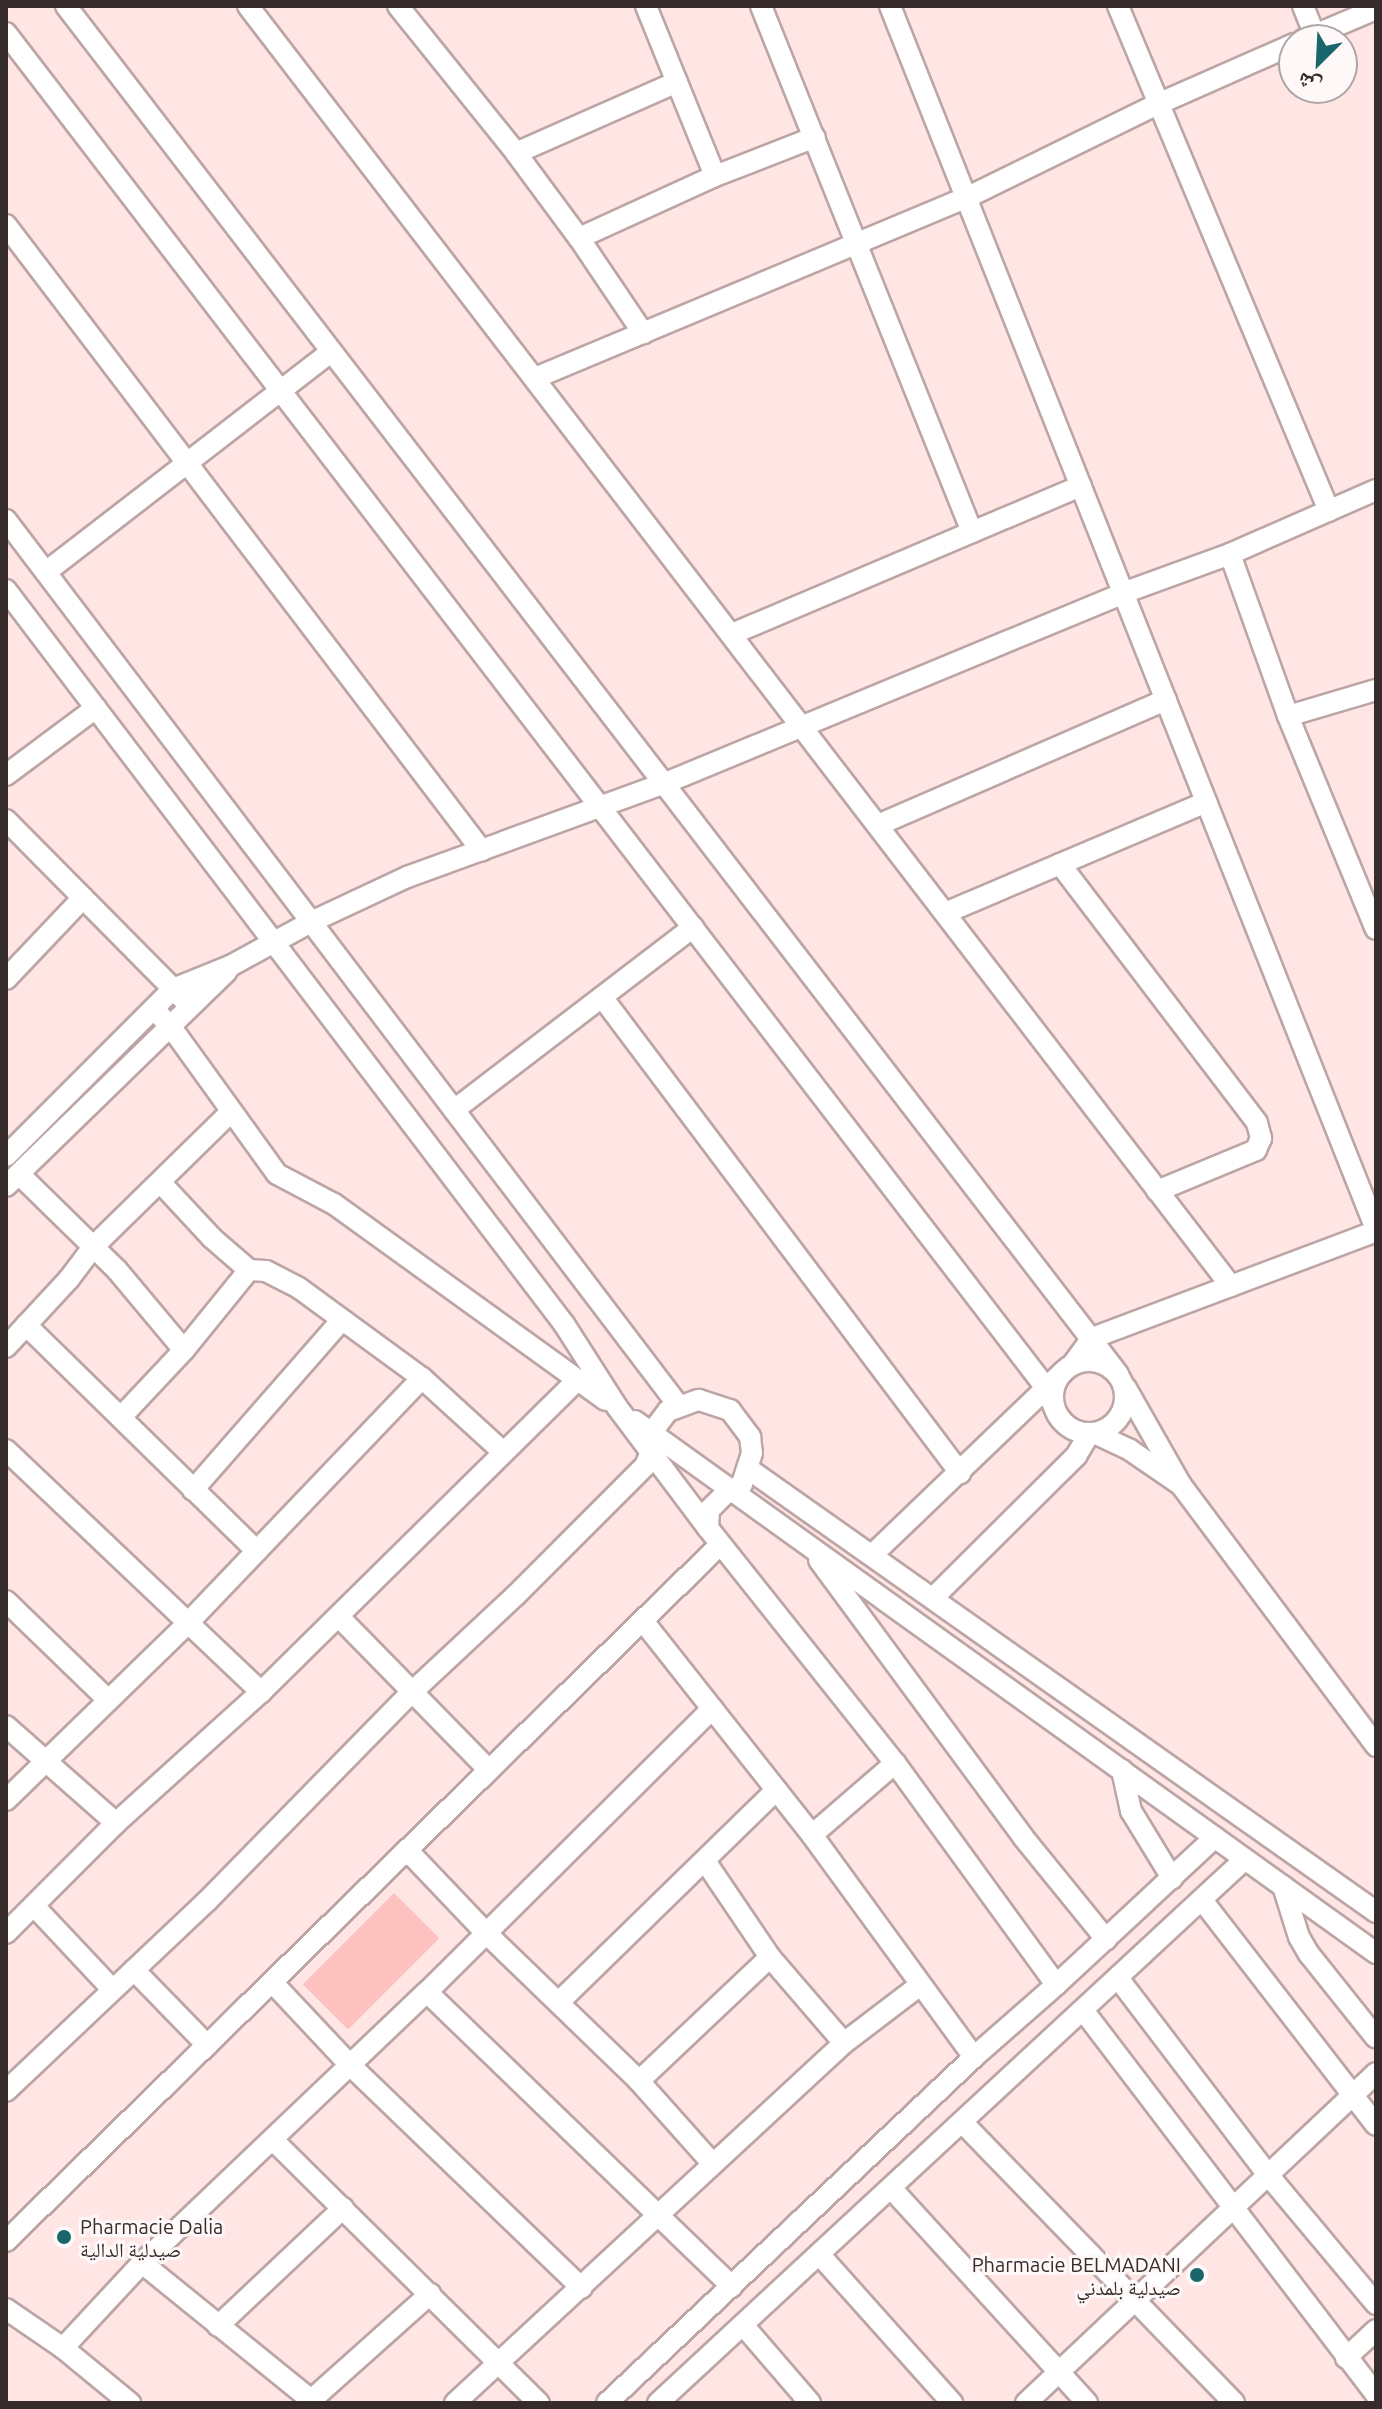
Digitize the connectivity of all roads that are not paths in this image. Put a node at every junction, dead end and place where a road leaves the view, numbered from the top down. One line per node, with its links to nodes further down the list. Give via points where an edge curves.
1 (66, 6): 22 (street)
2 (248, 6): 23 (street)
3 (398, 6): 15 (street)
4 (646, 6): 12 (street)
5 (761, 6): 14 (street)
6 (890, 6): 17 (street)
7 (1118, 6): 13 (street)
8 (1376, 9): 9 (street)
9 (1339, 14)
10 (6, 33): 24 (street)
11 (1278, 51): 13 (street)
12 (677, 82): 15 (street); 16 (street)
13 (1158, 104): 17 (street); 28 (street)
14 (815, 137): 16 (street); 20 (street)
15 (516, 153): 19 (street)
16 (715, 176): 19 (street)
17 (966, 198): 20 (street); 26 (street)
18 (6, 225): 25 (street)
19 (579, 238): 21 (street)
20 (858, 243): 21 (street); 30 (street)
21 (643, 333): 23 (street)
22 (331, 352): 24 (street); 42 (street)
23 (535, 378): 35 (street)
24 (282, 391): 25 (street); 44 (street)
25 (188, 464): 32 (street); 47 (street)
26 (1081, 486): 30 (street); 34 (street)
27 (1376, 490): 28 (street)
28 (1329, 511): 31 (street)
29 (6, 520): 32 (street)
30 (972, 532): 35 (street)
31 (1230, 554): 34 (street); 39 (street)
32 (46, 572): 51 (street)
33 (6, 590): 38 (street)
34 (1123, 593): 37 (street); 40 (street)
35 (732, 634): 40 (street)
36 (1376, 690): 39 (street)
37 (1166, 700): 43 (street); 46 (street)
38 (96, 708): 41 (street); 54 (street)
39 (1288, 716): 53 (street)
40 (804, 726): 42 (street); 46 (street)
41 (6, 775)
42 (663, 784): 44 (street); 74 (street)
43 (1206, 802): 48 (street); 68 (street)
44 (601, 807): 47 (street); 52 (street)
45 (6, 820): 49 (street)
46 (878, 825): 50 (street)
47 (482, 851): 51 (street, via 407,877)
48 (1060, 864): 50 (street); 67 (street, via 1257,1123 1261,1138 1256,1150)
49 (83, 898): 56 (street); 57 (street)
50 (945, 913): 67 (street)
51 (311, 922): 54 (street); 62 (street)
52 (693, 927): 58 (street); 81 (street)
53 (1376, 929)
54 (274, 941): 55 (street); 83 (street, via 564,1324)
55 (232, 965): 57 (street); 59 (street)
56 (6, 979)
57 (173, 989): 59 (street); 60 (street)
58 (602, 997): 62 (street); 90 (street)
59 (191, 1008): 61 (street)
60 (154, 1009): 61 (street); 64 (street)
61 (171, 1027): 63 (street); 65 (street)
62 (454, 1110): 82 (street)
63 (231, 1112): 66 (street); 83 (street, via 277,1174 334,1204)
64 (6, 1156)
65 (12, 1180): 69 (street)
66 (160, 1182): 69 (street); 70 (street)
67 (1157, 1191): 71 (street)
68 (1376, 1230): 71 (street)
69 (93, 1247): 73 (street); 76 (street)
70 (249, 1270): 72 (street, via 283,1278); 76 (street)
71 (1231, 1286): 74 (street)
72 (341, 1321): 78 (street); 92 (street)
73 (26, 1325): 75 (street); 84 (street)
74 (1092, 1338): 77 (street); 79 (street)
75 (6, 1347)
76 (184, 1350): 84 (street)
77 (1068, 1368): 79 (street, via 1097,1361); 81 (street)
78 (422, 1378): 88 (street); 97 (street)
79 (1121, 1379): 85 (street, via 1124,1408 1119,1418); 91 (street)
80 (573, 1384): 88 (street)
81 (1050, 1397): 85 (street, via 1067,1426); 90 (street)
82 (678, 1405): 86 (street, via 668,1411); 89 (street, via 699,1400 730,1410 750,1437)
83 (617, 1407): 86 (street)
84 (122, 1416): 92 (street)
85 (1092, 1433): 91 (street, via 1130,1450); 99 (street, via 1076,1456)
86 (651, 1442): 93 (street); 94 (street); 105 (street, via 645,1466)
87 (6, 1450): 103 (street)
88 (503, 1452): 101 (street)
89 (750, 1470): 93 (street); 98 (street)
90 (960, 1473): 98 (street)
91 (1181, 1485): 109 (street)
92 (193, 1490): 97 (street)
93 (734, 1491): 94 (street, via 709,1510); 95 (street)
94 (708, 1528): 96 (street)
95 (807, 1544): 113 (street); 129 (street, via 1023,1837)
96 (720, 1545): 102 (street); 111 (street)
97 (257, 1551): 103 (street)
98 (872, 1555): 99 (street)
99 (933, 1598): 126 (street)
100 (6, 1601): 106 (street)
101 (339, 1617): 104 (street); 105 (street)
102 (643, 1621): 107 (street); 112 (street)
103 (187, 1624): 104 (street); 106 (street)
104 (261, 1692): 116 (street)
105 (412, 1692): 112 (street); 132 (street)
106 (107, 1699): 110 (street)
107 (712, 1709): 114 (street); 128 (street)
108 (6, 1726): 110 (street)
109 (1376, 1746)
110 (45, 1763): 115 (street); 116 (street)
111 (895, 1763): 117 (street); 136 (street)
112 (489, 1770): 119 (street)
113 (1122, 1770): 118 (street); 122 (street, via 1131,1811)
114 (776, 1790): 117 (street); 121 (street)
115 (6, 1800)
116 (116, 1823): 125 (street)
117 (812, 1835): 135 (street)
118 (1215, 1837): 120 (street); 122 (street)
119 (407, 1850): 128 (street); 134 (street)
120 (1245, 1859): 123 (street); 124 (street)
121 (705, 1861): 131 (street); 139 (street)
122 (1172, 1878): 129 (street)
123 (1283, 1886): 130 (street); 141 (street, via 1309,1954)
124 (1202, 1900): 133 (street); 149 (street)
125 (35, 1907): 127 (street); 137 (street)
126 (1376, 1912)
127 (6, 1933)
128 (487, 1934): 138 (street); 139 (street)
129 (1106, 1939): 136 (street)
130 (1376, 1953)
131 (770, 1957): 142 (street); 147 (street)
132 (134, 1970): 137 (street); 143 (street)
133 (1118, 1978): 140 (street); 154 (street)
134 (272, 1982): 143 (street); 145 (street)
135 (920, 1985): 142 (street); 144 (street)
136 (1056, 1985): 144 (street)
137 (112, 1989): 148 (street)
138 (427, 1992): 145 (street); 158 (street)
139 (560, 2001): 147 (street)
140 (1083, 2010): 150 (street); 156 (street)
141 (1376, 2038)
142 (844, 2043): 153 (street)
143 (207, 2045): 159 (street)
144 (974, 2057): 162 (street)
145 (351, 2066): 152 (street); 163 (street)
146 (1376, 2073): 149 (street)
147 (639, 2081): 153 (street)
148 (6, 2091)
149 (1353, 2094): 151 (street); 154 (street)
150 (962, 2122): 155 (street); 165 (street)
151 (1376, 2125)
152 (274, 2141): 157 (street); 161 (street)
153 (712, 2163): 158 (street)
154 (1269, 2176): 156 (street); 166 (street)
155 (891, 2188): 160 (street); 174 (street)
156 (1233, 2205): 165 (street); 172 (street)
157 (343, 2208): 164 (street); 169 (street)
158 (660, 2217): 162 (street); 163 (street)
159 (6, 2241)
160 (819, 2254): 168 (street); 183 (street)
161 (142, 2263): 169 (street); 171 (street)
162 (732, 2287): 180 (street)
163 (582, 2288): 173 (street)
164 (430, 2294): 173 (street); 176 (street)
165 (1134, 2303): 174 (street); 186 (street)
166 (1376, 2304)
167 (6, 2309): 171 (street)
168 (743, 2325): 181 (street); 182 (street)
169 (218, 2326): 176 (street)
170 (1376, 2330): 172 (street)
171 (63, 2348): 177 (street)
172 (1346, 2358): 175 (street)
173 (498, 2362): 178 (street); 179 (street)
174 (1057, 2373): 184 (street); 185 (street)
175 (1376, 2395)
176 (310, 2402)
177 (130, 2403)
178 (455, 2403)
179 (539, 2403)
180 (607, 2403)
181 (658, 2403)
182 (809, 2403)
183 (952, 2403)
184 (1026, 2403)
185 (1087, 2403)
186 (1234, 2403)

